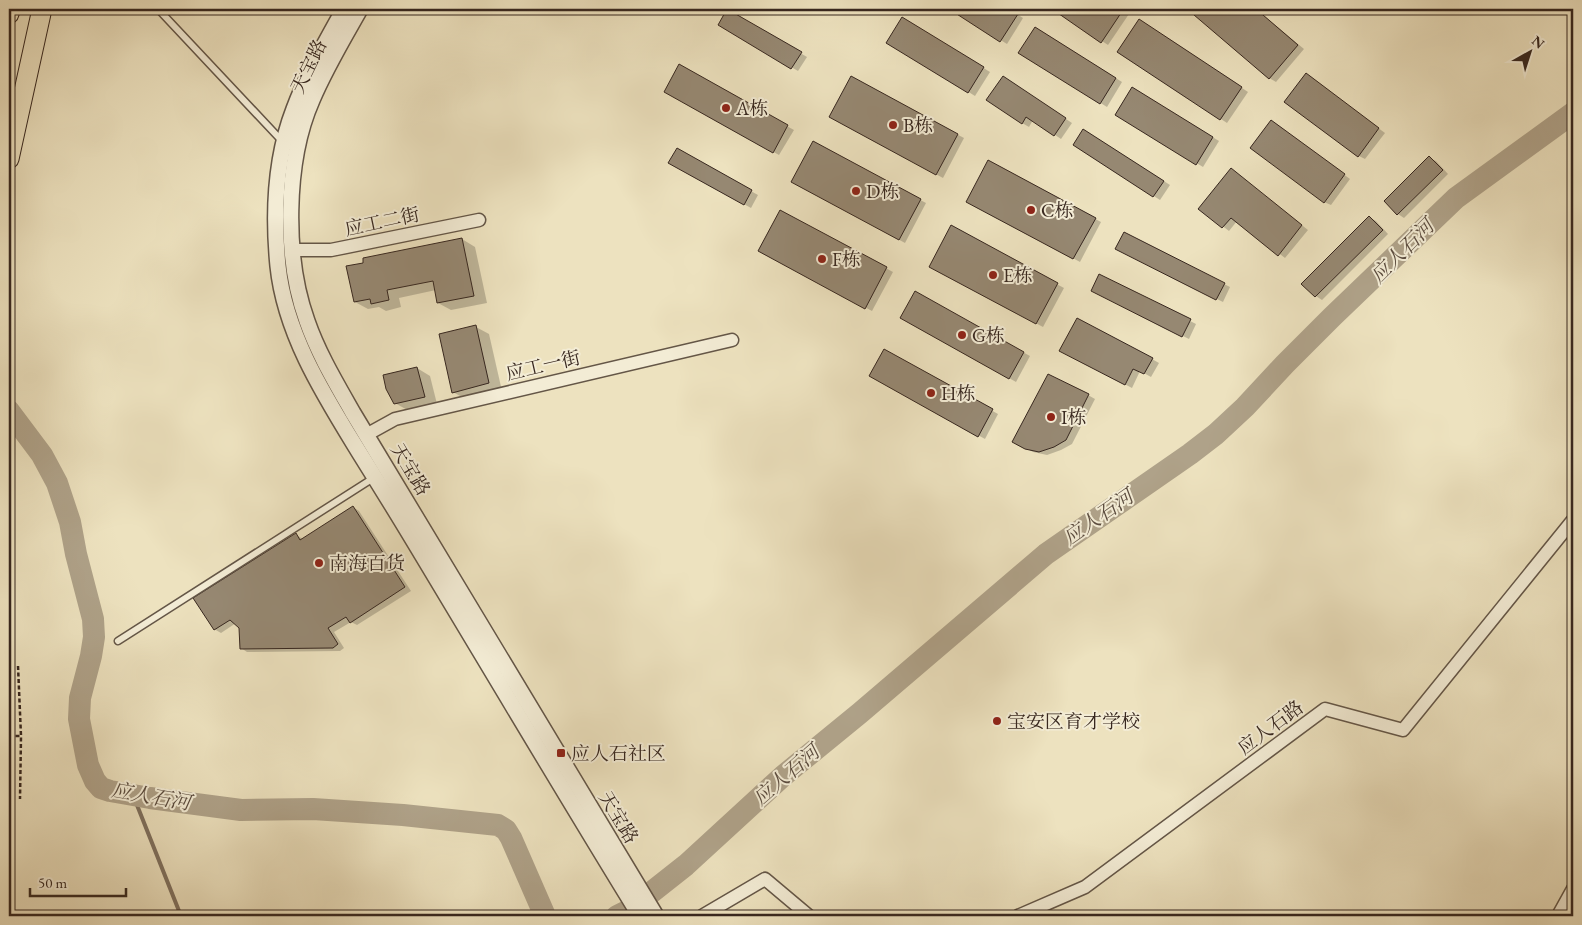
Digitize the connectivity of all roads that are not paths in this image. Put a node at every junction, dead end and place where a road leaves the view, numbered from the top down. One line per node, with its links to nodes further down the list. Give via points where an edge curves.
1 (10, 9): 6 (main road)
2 (42, 9): 8 (main road)
3 (158, 9): 7 (lane)
4 (344, 9): 7 (street, 天宝路, via 306,80)
5 (360, 9): 10 (street, 天宝路, via 311,101 302,130 291,193)
6 (9, 14)
7 (284, 143): 13 (street, 天宝路, via 278,176 278,267 288,311 304,355 329,404)
8 (9, 159)
9 (478, 220): 10 (street, 应工二街, via 331,250)
10 (293, 250): 12 (street, 天宝路, via 306,320)
11 (732, 340): 12 (street, 应工一街, via 395,418)
12 (366, 435): 16 (street, 天宝路)
13 (375, 477): 15 (lane); 16 (street, 天宝路)
14 (1573, 520): 22 (street, 应人石路, via 1403,730 1325,709 1085,888)
15 (118, 641)
16 (627, 881): 18 (street, 天宝路); 19 (street, 天宝路)
17 (1573, 889): 23 (street)
18 (640, 916)
19 (656, 916)
20 (702, 916): 21 (street, via 765,879)
21 (809, 916)
22 (1018, 916)
23 (1558, 916)

